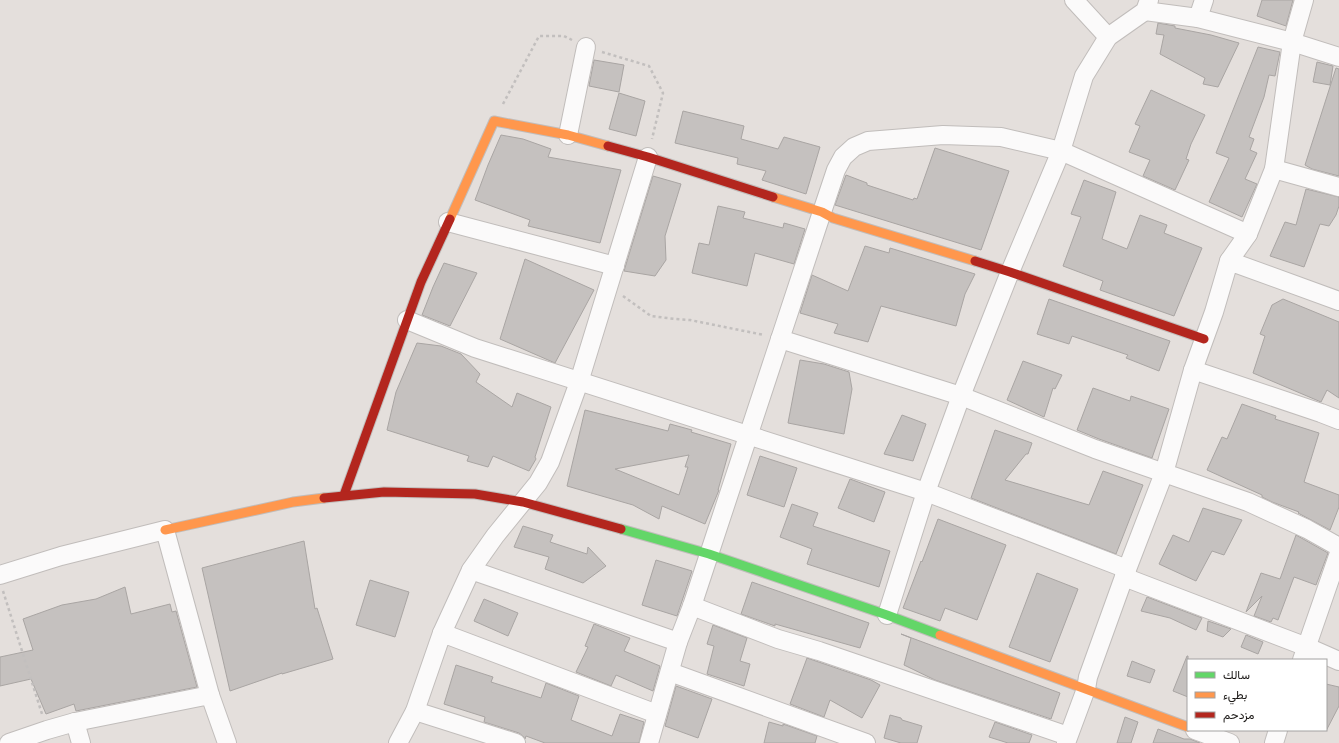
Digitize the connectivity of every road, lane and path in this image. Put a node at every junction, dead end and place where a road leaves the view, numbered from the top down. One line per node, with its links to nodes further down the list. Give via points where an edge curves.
1 (1074, 0): 6 (street)
2 (1204, 0): 5 (street)
3 (1304, 0): 7 (street)
4 (1147, 6): 5 (street); 6 (street)
5 (1198, 18): 7 (street)
6 (1108, 37): 12 (street, via 1084,76)
7 (1292, 42): 9 (street); 14 (street)
8 (586, 47): 10 (path, via 564,36 539,36); 11 (street); 13 (path, via 650,66 663,93)
9 (1339, 57)
10 (494, 121): 11 (street); 17 (street)
11 (568, 135): 13 (street)
12 (1061, 151): 16 (street, via 1001,137 943,135 868,141 854,147 843,157); 18 (street); 21 (street)
13 (648, 157): 16 (street); 20 (street)
14 (1274, 168): 15 (street); 18 (street)
15 (1339, 188)
16 (822, 212): 21 (street, via 833,218); 25 (street)
17 (448, 222): 20 (street); 24 (street)
18 (1248, 234): 19 (street)
19 (1229, 261): 23 (street); 26 (street)
20 (615, 266): 22 (street)
21 (1010, 272): 26 (street); 29 (street)
22 (609, 284): 25 (path, via 651,316 690,320); 28 (street)
23 (1339, 301)
24 (407, 320): 28 (street, via 475,348); 34 (street)
25 (780, 339): 29 (street); 31 (street)
26 (1204, 339): 27 (street)
27 (1193, 370): 30 (street); 32 (street)
28 (579, 382): 31 (street); 35 (street, via 550,462)
29 (961, 396): 32 (street, via 1095,450); 33 (street)
30 (1339, 420)
31 (748, 434): 33 (street); 38 (street)
32 (1164, 473): 37 (street, via 1248,502); 41 (street)
33 (926, 492): 41 (street); 44 (street)
34 (344, 495): 35 (street, via 384,492 475,494); 36 (street, via 292,502)
35 (523, 502): 38 (street); 40 (street)
36 (165, 530): 42 (street, via 61,556); 51 (street)
37 (1339, 547)
38 (709, 554): 43 (street); 44 (street)
39 (1339, 554): 47 (street)
40 (471, 570): 45 (street); 46 (street)
41 (1125, 573): 47 (street); 50 (street)
42 (1, 582): 56 (path)
43 (692, 606): 46 (street); 59 (street, via 778,639 819,650)
44 (887, 615): 50 (street)
45 (442, 633): 52 (street); 53 (street)
46 (678, 642): 49 (street)
47 (1304, 653): 48 (street)
48 (1339, 661)
49 (670, 672): 53 (street); 66 (street)
50 (1086, 690): 55 (street); 59 (street)
51 (210, 695): 54 (street); 62 (street)
52 (415, 711): 63 (street); 64 (street)
53 (658, 714): 65 (street)
54 (75, 722): 56 (street); 61 (street)
55 (1187, 727)
56 (47, 730): 60 (street)
57 (1198, 731): 67 (street)
58 (1278, 731): 68 (street)
59 (1067, 740)
60 (9, 743)
61 (81, 743)
62 (227, 743)
63 (398, 743)
64 (516, 743)
65 (649, 743)
66 (866, 743)
67 (1230, 743)
68 (1274, 743)

